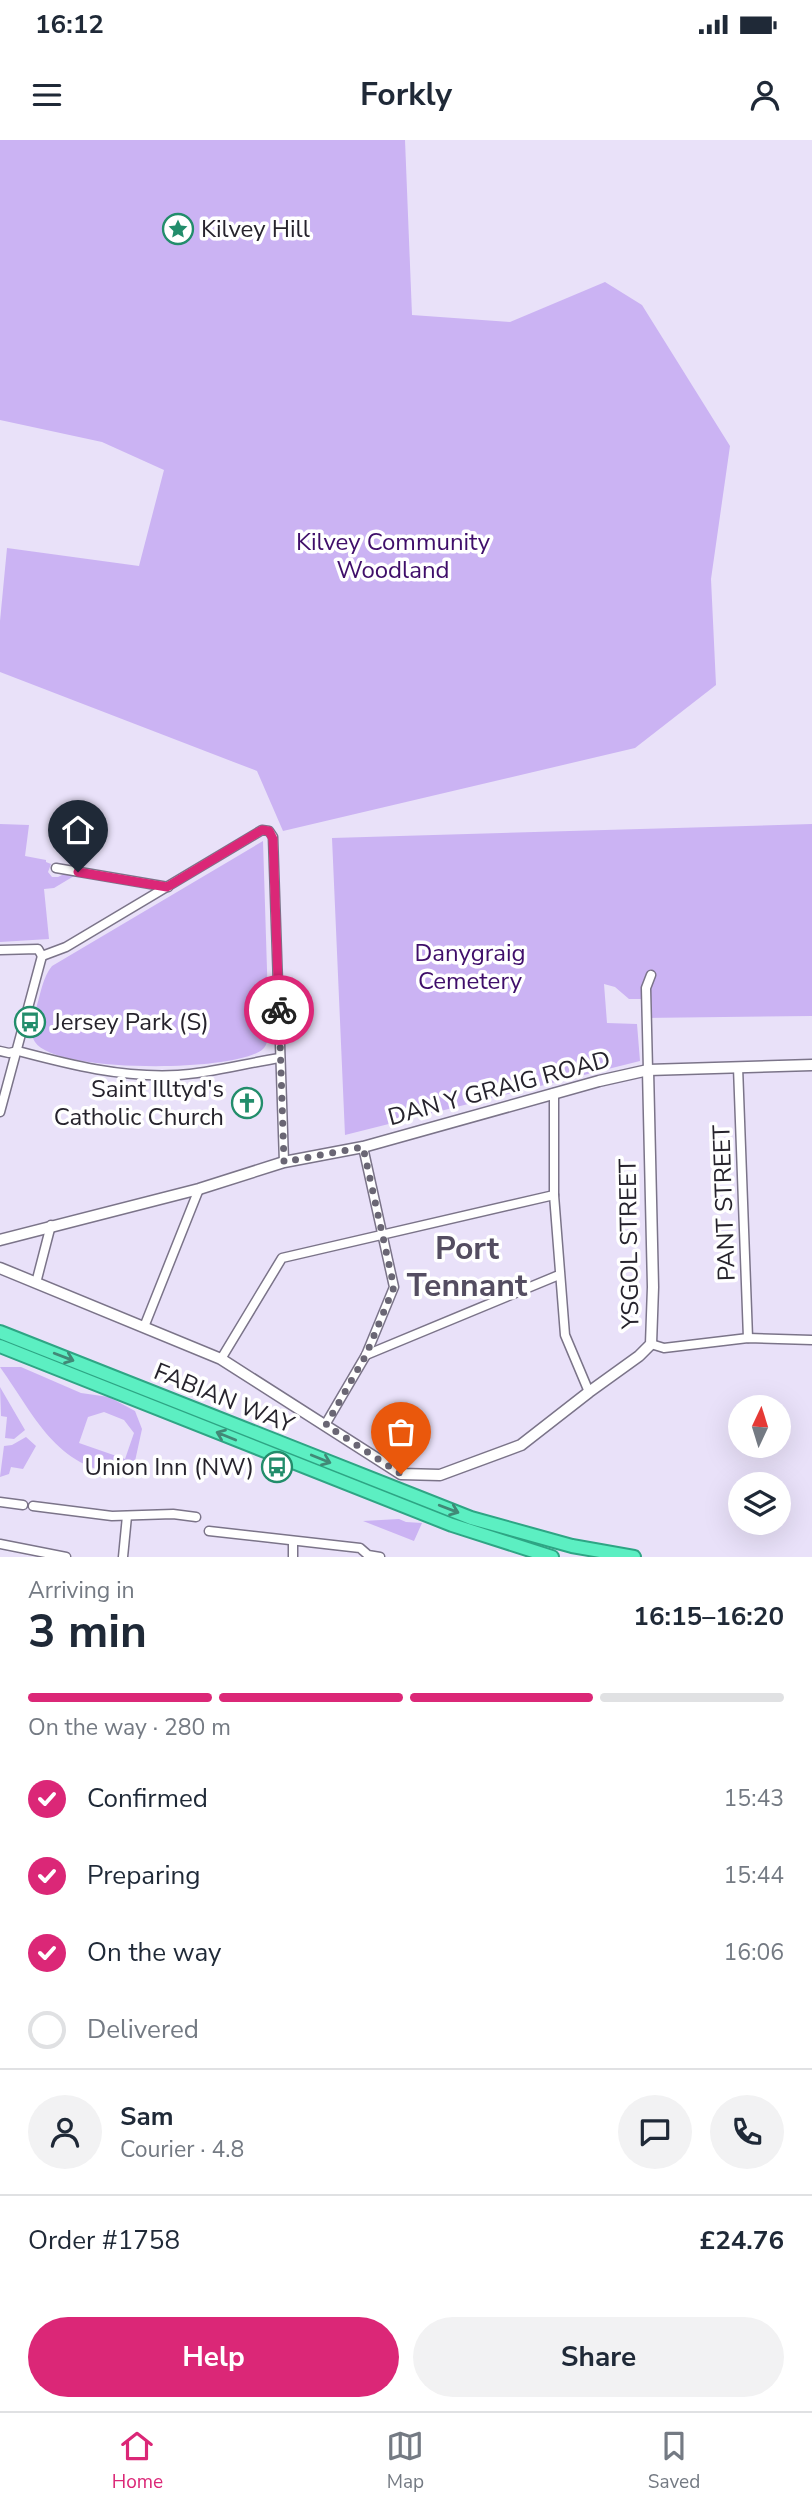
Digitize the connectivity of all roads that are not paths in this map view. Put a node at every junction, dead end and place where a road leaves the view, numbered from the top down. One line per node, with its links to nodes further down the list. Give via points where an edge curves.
1 (56, 868): 2 (street)
2 (167, 887): 4 (street, via 66,947); 8 (street, via 262,830 269,831 273,839)
3 (0, 950): 4 (street, via 38,949)
4 (42, 956): 7 (street)
5 (651, 975): 11 (street, YSGOL STREET, via 646,988)
6 (0, 1051): 7 (street)
7 (18, 1051): 8 (street, via 105,1073 141,1075 207,1072); 13 (street)
8 (280, 1058): 15 (street)
9 (812, 1065): 10 (street, DAN Y GRAIG ROAD)
10 (738, 1067): 11 (street, DAN Y GRAIG ROAD); 26 (street, PANT STREET)
11 (648, 1070): 12 (street, DAN Y GRAIG ROAD); 28 (street, YSGOL STREET)
12 (554, 1093): 14 (street, DAN Y GRAIG ROAD); 17 (street)
13 (0, 1112)
14 (363, 1147): 15 (street, DAN Y GRAIG ROAD); 19 (street)
15 (284, 1162): 16 (street, DAN Y GRAIG ROAD)
16 (198, 1189): 18 (street, DAN Y GRAIG ROAD); 24 (street)
17 (554, 1195): 19 (street); 22 (street)
18 (51, 1225): 20 (street, DAN Y GRAIG ROAD); 23 (street)
19 (383, 1235): 30 (street, via 394,1287); 31 (street, via 282,1258)
20 (0, 1240)
21 (0, 1268): 23 (street)
22 (559, 1275): 30 (street); 32 (street, via 565,1335)
23 (36, 1283): 24 (street)
24 (144, 1327): 31 (street)
25 (0, 1332): 45 (highway, FABIAN WAY, one-way to 45, via 471,1518 526,1535)
26 (748, 1338): 27 (street); 28 (street, via 664,1348)
27 (812, 1340)
28 (651, 1344): 32 (street, YSGOL STREET)
29 (0, 1346): 44 (highway, FABIAN WAY, one-way to 29, via 452,1525)
30 (366, 1355): 33 (street)
31 (221, 1359): 33 (street)
32 (589, 1392): 33 (street, YSGOL STREET, via 521,1445 440,1475 401,1474)
33 (326, 1425)
34 (0, 1502): 35 (street)
35 (127, 1516): 36 (street); 41 (street)
36 (196, 1517)
37 (209, 1531): 38 (street)
38 (293, 1541): 42 (street); 43 (street, via 360,1548)
39 (0, 1544): 40 (street)
40 (66, 1557)
41 (123, 1557)
42 (292, 1557)
43 (380, 1557)
44 (552, 1557)
45 (634, 1557)

